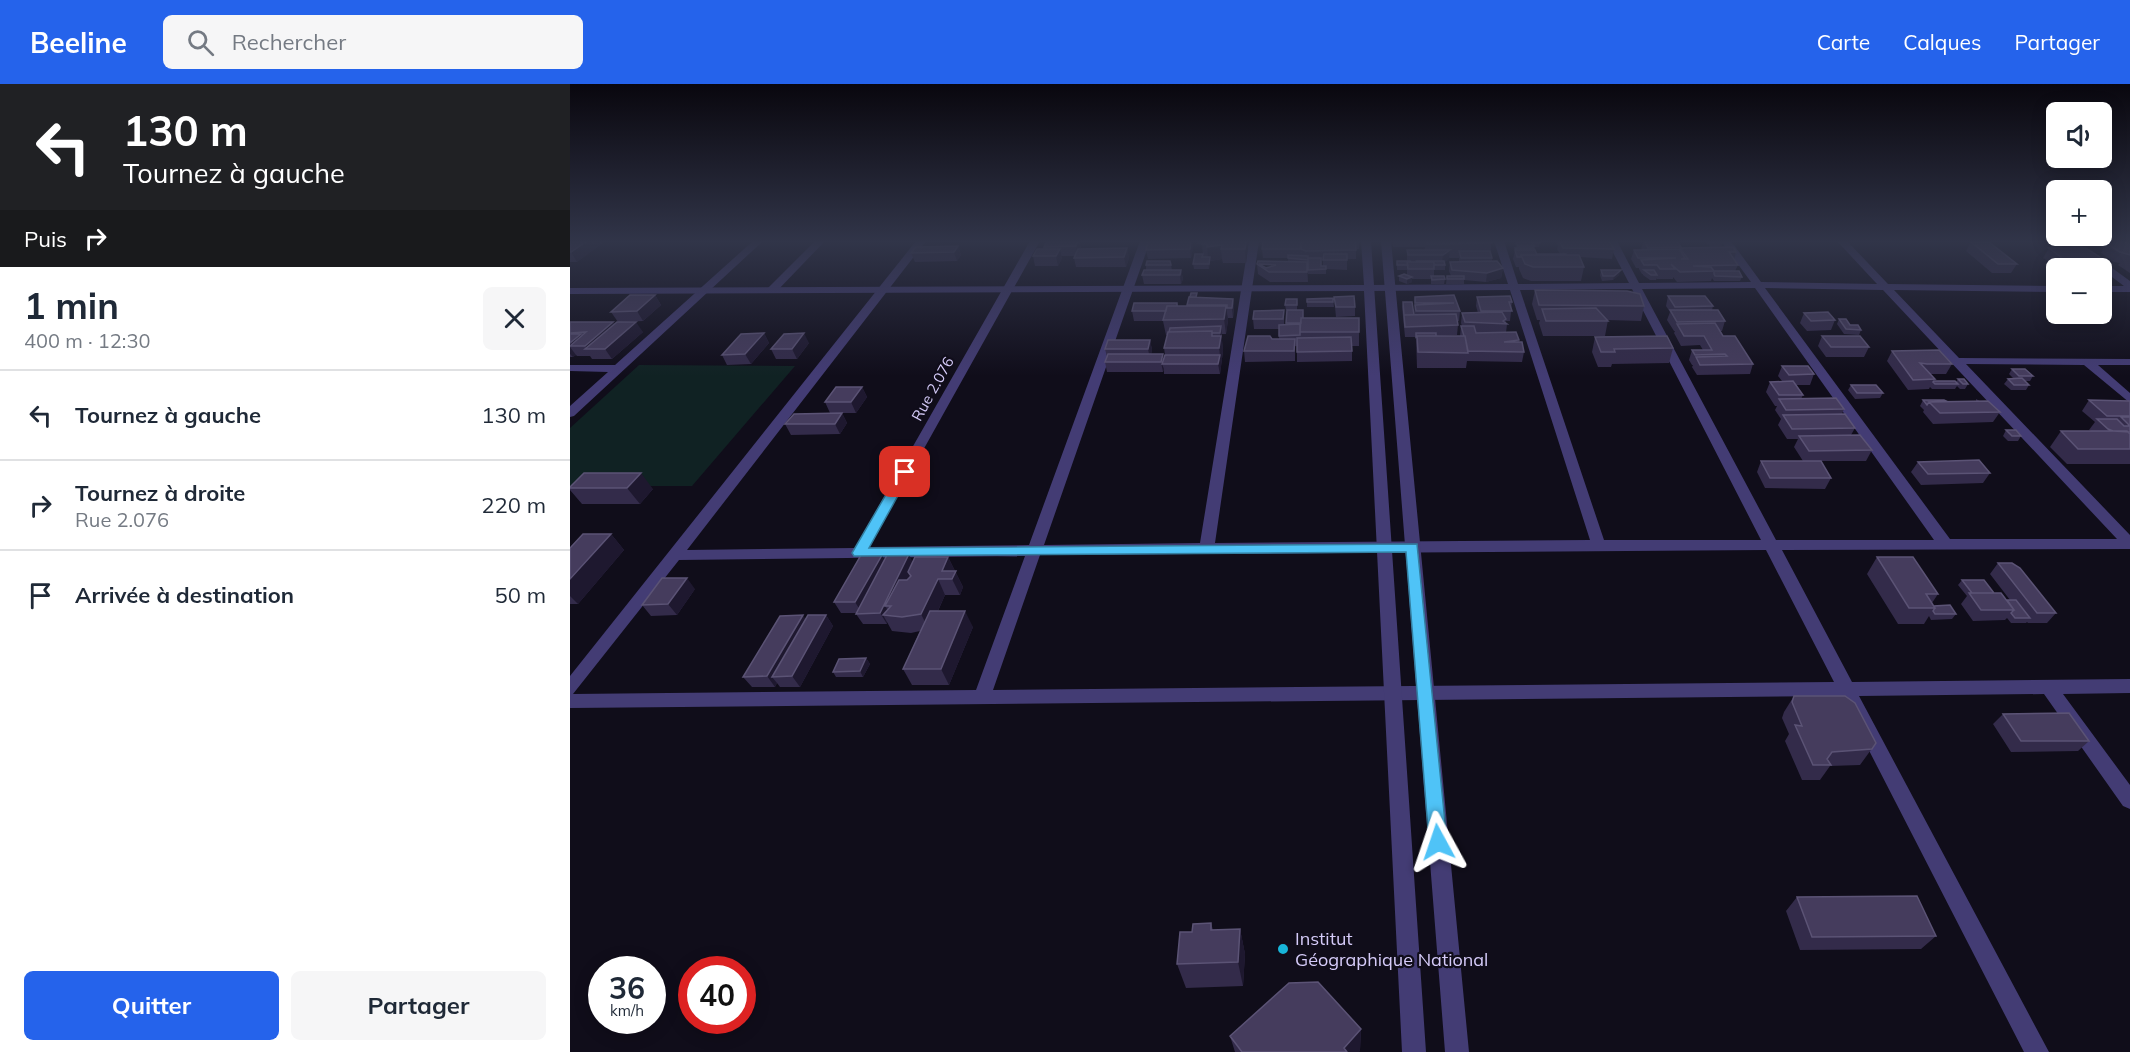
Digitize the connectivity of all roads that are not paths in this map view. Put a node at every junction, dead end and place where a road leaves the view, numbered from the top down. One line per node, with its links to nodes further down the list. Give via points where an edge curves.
1 (709, 286): 22 (street)
2 (776, 286): 23 (street)
3 (886, 286): 19 (street)
4 (1010, 286): 20 (street, Rue 2.076)
5 (1564, 286): 10 (street)
6 (1636, 286): 35 (street)
7 (1761, 286): 32 (street)
8 (1797, 286): 17 (street)
9 (1884, 286): 17 (street)
10 (1514, 287): 13 (street); 34 (street)
11 (2130, 287): 14 (street)
12 (1368, 288): 13 (street); 16 (street); 33 (street)
13 (1390, 288): 36 (street)
14 (2112, 288)
15 (1128, 289): 16 (street); 20 (street); 38 (street)
16 (1248, 289): 37 (street)
17 (1887, 289): 18 (street); 24 (street)
18 (2046, 289)
19 (883, 290): 20 (street); 23 (street); 40 (street)
20 (1008, 290): 39 (street, Rue 2.076)
21 (570, 291): 22 (street)
22 (704, 291): 23 (street); 28 (street)
23 (771, 291)
24 (1955, 361): 26 (street); 31 (street)
25 (2130, 362): 26 (street)
26 (2088, 363): 29 (street)
27 (570, 368): 28 (street)
28 (618, 369): 30 (street)
29 (2130, 399)
30 (570, 413)
31 (2130, 544): 32 (street)
32 (1947, 545): 35 (street)
33 (1383, 546): 36 (street); 37 (street); 45 (street)
34 (1599, 546): 35 (street); 36 (street)
35 (1772, 546): 44 (street)
36 (1413, 547): 46 (street)
37 (1207, 548): 38 (street)
38 (1034, 551): 39 (street); 47 (street)
39 (859, 553): 40 (street)
40 (674, 555): 43 (street)
41 (2048, 686): 42 (street); 44 (street); 49 (street)
42 (2130, 686)
43 (570, 688)
44 (1846, 688): 46 (street); 52 (street)
45 (1392, 692): 46 (street); 47 (street); 50 (street)
46 (1425, 693): 51 (street)
47 (982, 696): 48 (street)
48 (570, 701)
49 (2130, 800)
50 (1414, 1052)
51 (1456, 1052)
52 (2037, 1052)

